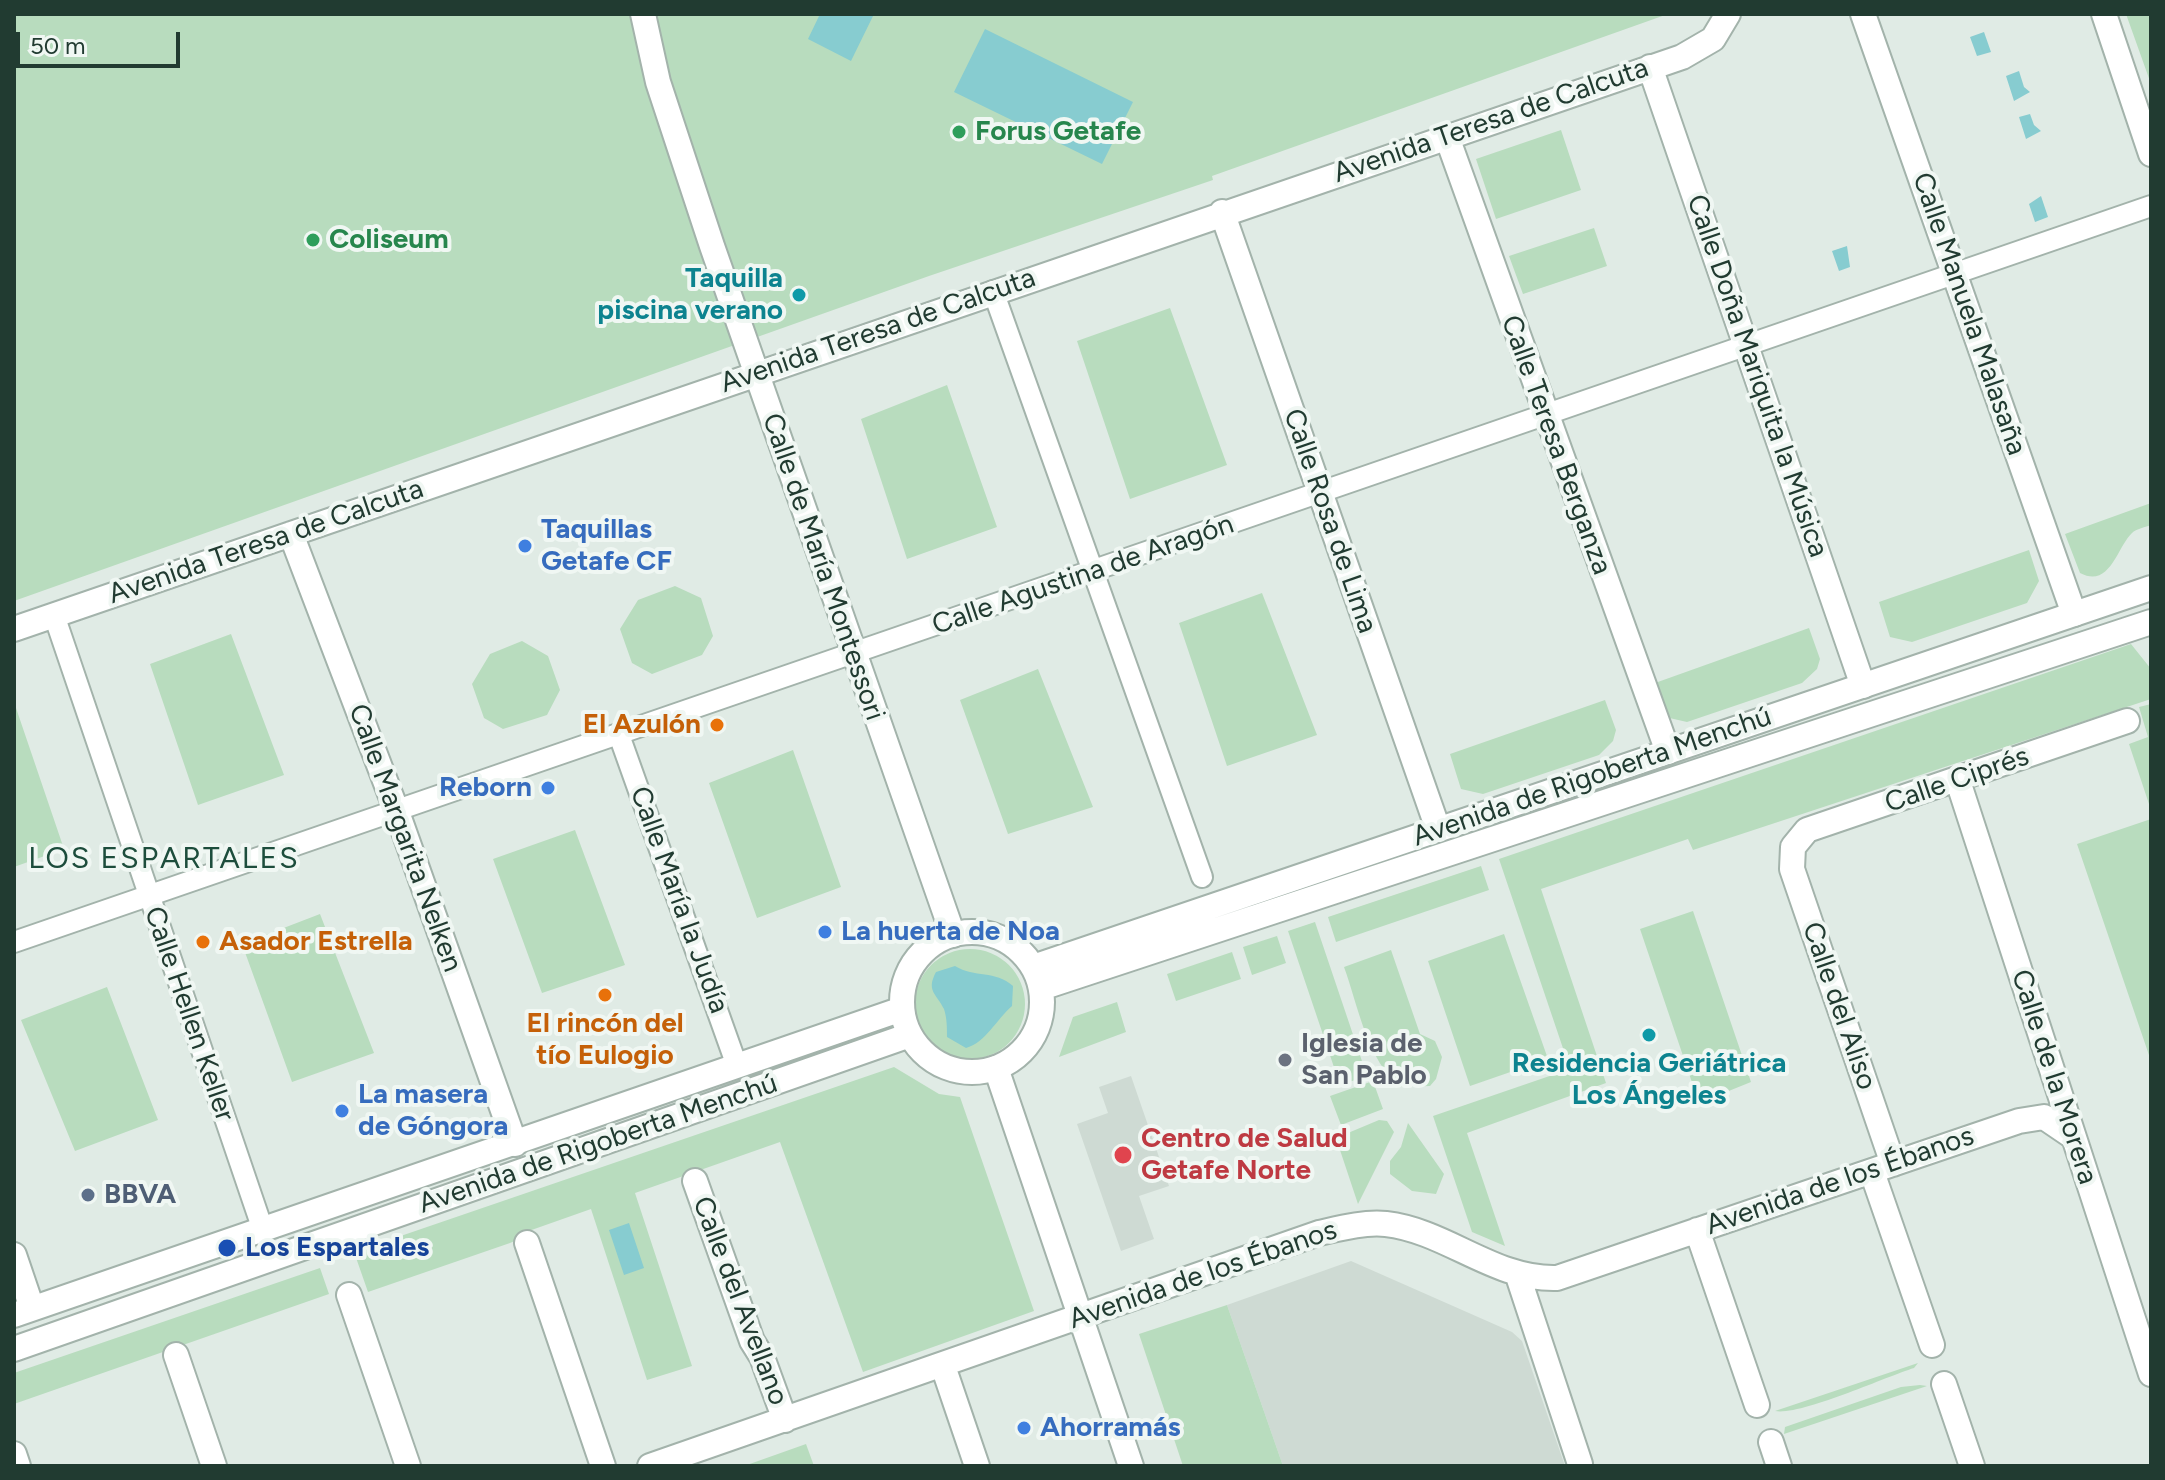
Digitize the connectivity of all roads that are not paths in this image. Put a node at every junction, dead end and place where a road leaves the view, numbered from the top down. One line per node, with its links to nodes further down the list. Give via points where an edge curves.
1 (643, 14): 13 (street, Calle de María Montessori, via 658,82)
2 (1728, 14): 5 (street, Avenida Teresa de Calcuta, via 1713,39)
3 (1863, 14): 10 (street, Calle Manuela Malasaña)
4 (2104, 14): 7 (street)
5 (1650, 67): 6 (street, Avenida Teresa de Calcuta); 12 (street, Calle Doña Mariquita la Música)
6 (1447, 137): 9 (street, Avenida Teresa de Calcuta); 14 (street, Calle Teresa Berganza)
7 (2151, 154)
8 (2151, 206): 10 (street, Calle Agustina de Aragón)
9 (1222, 212): 11 (street, Avenida Teresa de Calcuta); 15 (street, Calle Rosa de Lima)
10 (1954, 272): 12 (street, Calle Agustina de Aragón); 19 (street, Calle Manuela Malasaña)
11 (993, 291): 13 (street, Avenida Teresa de Calcuta); 17 (street)
12 (1747, 346): 14 (street, Calle Agustina de Aragón); 24 (street, Calle Doña Mariquita la Música)
13 (756, 373): 16 (street, Avenida Teresa de Calcuta); 23 (street, Calle de María Montessori)
14 (1545, 415): 15 (street, Calle Agustina de Aragón); 27 (street, Calle Teresa Berganza)
15 (1321, 493): 17 (street, Calle Agustina de Aragón); 30 (street, Calle Rosa de Lima)
16 (291, 534): 20 (street, Avenida Teresa de Calcuta); 29 (street, Calle Margarita Nelken)
17 (1092, 572): 23 (street, Calle Agustina de Aragón); 32 (street)
18 (2151, 588): 19 (street, Avenida de Rigoberta Menchú)
19 (2074, 614): 24 (street, Avenida de Rigoberta Menchú)
20 (54, 615): 22 (street, Avenida Teresa de Calcuta); 33 (street, Calle Hellen Keller)
21 (2151, 622): 36 (street, Avenida de Rigoberta Menchú)
22 (14, 629)
23 (852, 655): 26 (street, Calle Agustina de Aragón); 34 (street, Calle de María Montessori)
24 (1863, 686): 27 (street, Avenida de Rigoberta Menchú)
25 (2127, 721): 28 (street, Calle Ciprés)
26 (619, 735): 29 (street, Calle Agustina de Aragón); 39 (street, Calle María la Judía)
27 (1668, 752): 30 (street, Avenida de Rigoberta Menchú)
28 (1958, 781): 31 (street, Calle Ciprés, via 1807,830); 41 (street, Calle de la Morera)
29 (397, 812): 33 (street, Calle Agustina de Aragón); 42 (street, Calle Margarita Nelken)
30 (1438, 829): 36 (street, Avenida de Rigoberta Menchú)
31 (1793, 847): 43 (street, Calle del Aliso, via 1792,869)
32 (1202, 877)
33 (149, 897): 35 (street, Calle Agustina de Aragón); 45 (street, Calle Hellen Keller)
34 (953, 935): 36 (street, via 983,932 1002,938 1019,949); 37 (street, via 927,948 914,962 905,978)
35 (14, 942)
36 (1037, 978): 40 (street, via 1038,1027 1014,1059)
37 (902, 1009): 38 (street); 39 (street, Avenida de Rigoberta Menchú)
38 (910, 1035): 40 (street, via 921,1051 957,1071); 54 (street, Avenida de Rigoberta Menchú)
39 (737, 1066): 42 (street, Avenida de Rigoberta Menchú)
40 (996, 1068): 52 (street)
41 (2072, 1136): 43 (street, Avenida de los Ébanos, via 2056,1122 2032,1119); 57 (street, Calle de la Morera)
42 (515, 1144): 45 (street, Avenida de Rigoberta Menchú)
43 (1882, 1168): 46 (street, Avenida de los Ébanos); 53 (street, Calle del Aliso)
44 (695, 1181): 60 (street, Calle del Avellano)
45 (263, 1230): 51 (street, Avenida de Rigoberta Menchú)
46 (1697, 1230): 49 (street, Avenida de los Ébanos, via 1557,1278); 59 (street)
47 (527, 1243): 67 (street)
48 (14, 1255): 51 (street)
49 (1518, 1276): 52 (street, Avenida de los Ébanos, via 1407,1230 1355,1224); 63 (street)
50 (349, 1295): 66 (street)
51 (23, 1312)
52 (1080, 1317): 56 (street, Avenida de los Ébanos); 70 (street)
53 (1932, 1345)
54 (14, 1349)
55 (176, 1355): 65 (street)
56 (943, 1366): 60 (street, Avenida de los Ébanos); 69 (street)
57 (2151, 1374)
58 (1944, 1384): 72 (street)
59 (1757, 1405)
60 (785, 1420): 68 (street, Avenida de los Ébanos)
61 (1771, 1442): 71 (street)
62 (14, 1454): 64 (street)
63 (1580, 1464)
64 (18, 1466)
65 (214, 1466)
66 (408, 1466)
67 (603, 1466)
68 (650, 1466)
69 (977, 1466)
70 (1131, 1466)
71 (1779, 1466)
72 (1972, 1466)

